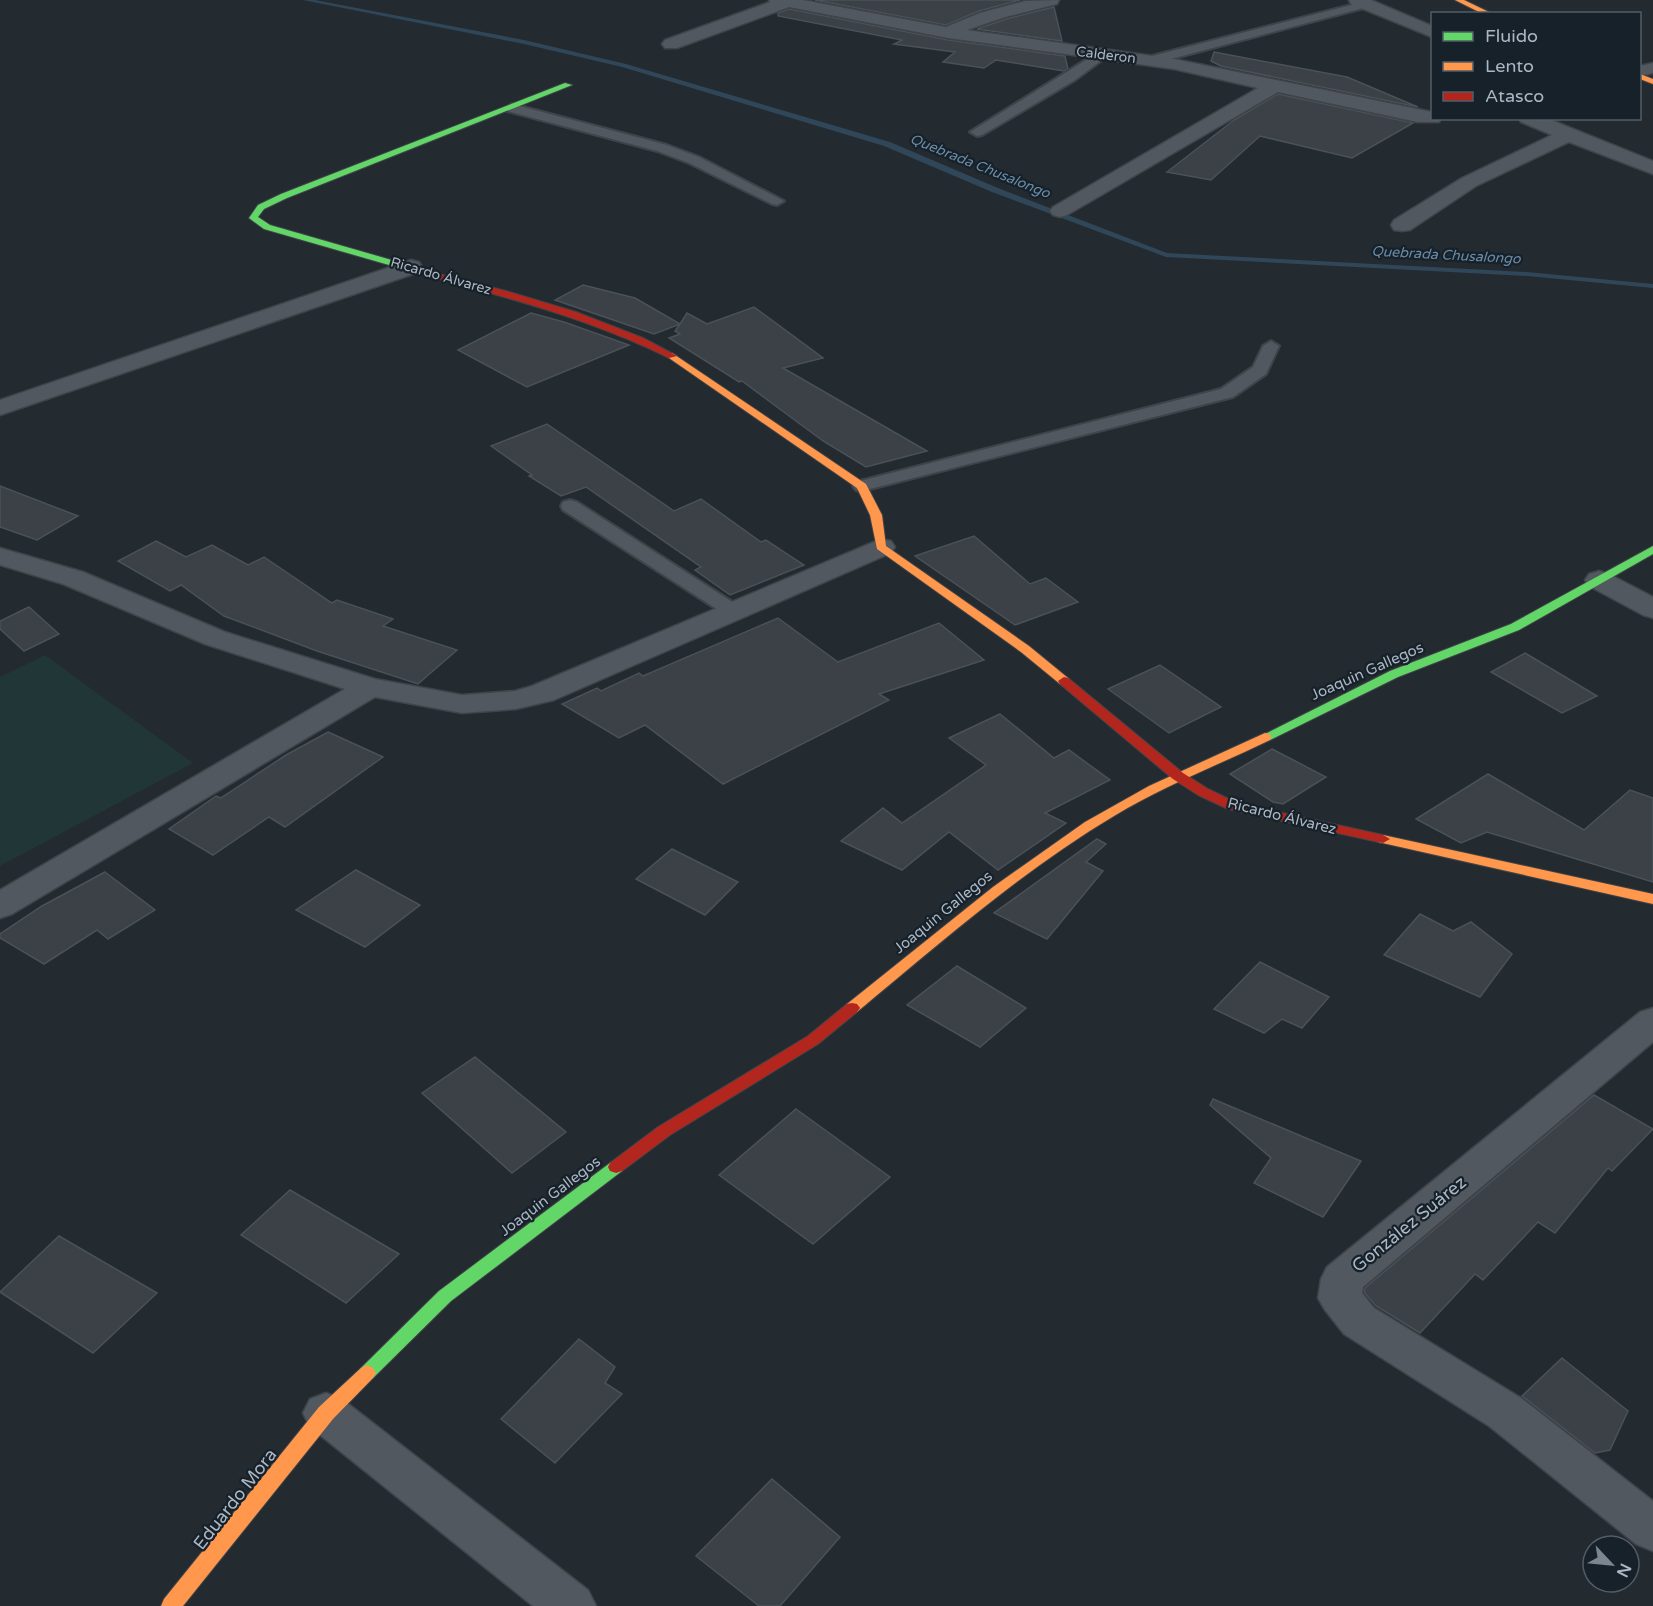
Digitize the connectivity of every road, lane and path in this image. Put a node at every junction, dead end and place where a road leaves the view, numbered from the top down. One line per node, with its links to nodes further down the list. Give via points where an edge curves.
1 (1051, 0): 7 (street, via 986,17)
2 (1458, 0): 5 (main road)
3 (786, 1): 7 (street, Calderon); 8 (street)
4 (1362, 2): 6 (street); 10 (lane)
5 (1485, 12)
6 (1431, 32)
7 (948, 33): 9 (street, Calderon)
8 (670, 44)
9 (1102, 54): 10 (street, Calderon); 16 (lane, via 1071,77)
10 (1152, 60): 12 (street, Calderon)
11 (568, 85): 13 (main road, Ricardo Álvarez)
12 (1274, 86): 14 (street, Calderon); 20 (street)
13 (512, 108): 19 (lane, via 662,148); 22 (main road, Ricardo Álvarez, via 284,196 261,207 253,218 267,226)
14 (1431, 117)
15 (1533, 120): 17 (street)
16 (977, 132)
17 (1568, 135): 18 (street); 21 (street, via 1470,182)
18 (1653, 168)
19 (777, 201)
20 (1060, 211)
21 (1402, 225)
22 (411, 267): 24 (street); 25 (main road, Ricardo Álvarez, via 637,337 680,360)
23 (1271, 346): 25 (lane, via 1260,370 1227,393)
24 (0, 408)
25 (861, 486): 27 (main road, Ricardo Álvarez, via 873,504)
26 (570, 506): 32 (lane)
27 (881, 547): 32 (street); 34 (main road, Ricardo Álvarez, via 1025,649)
28 (1653, 549): 30 (main road, Joaquin Gallegos)
29 (0, 556): 33 (street, via 74,578 215,638)
30 (1599, 580): 31 (street); 34 (main road, Joaquin Gallegos, via 1515,627 1394,674)
31 (1653, 609)
32 (733, 611): 33 (street, via 543,693 516,700 462,704)
33 (370, 687): 36 (street)
34 (1178, 776): 35 (main road, Ricardo Álvarez, via 1233,806); 38 (main road, Joaquin Gallegos, via 1092,824 999,888 813,1040 654,1138 445,1296)
35 (1653, 899)
36 (0, 906)
37 (1653, 1020): 39 (street, González Suárez, via 1342,1279 1340,1298 1359,1321 1505,1412)
38 (326, 1413): 40 (main road, Eduardo Mora); 41 (street)
39 (1653, 1529)
40 (171, 1606)
41 (571, 1606)

